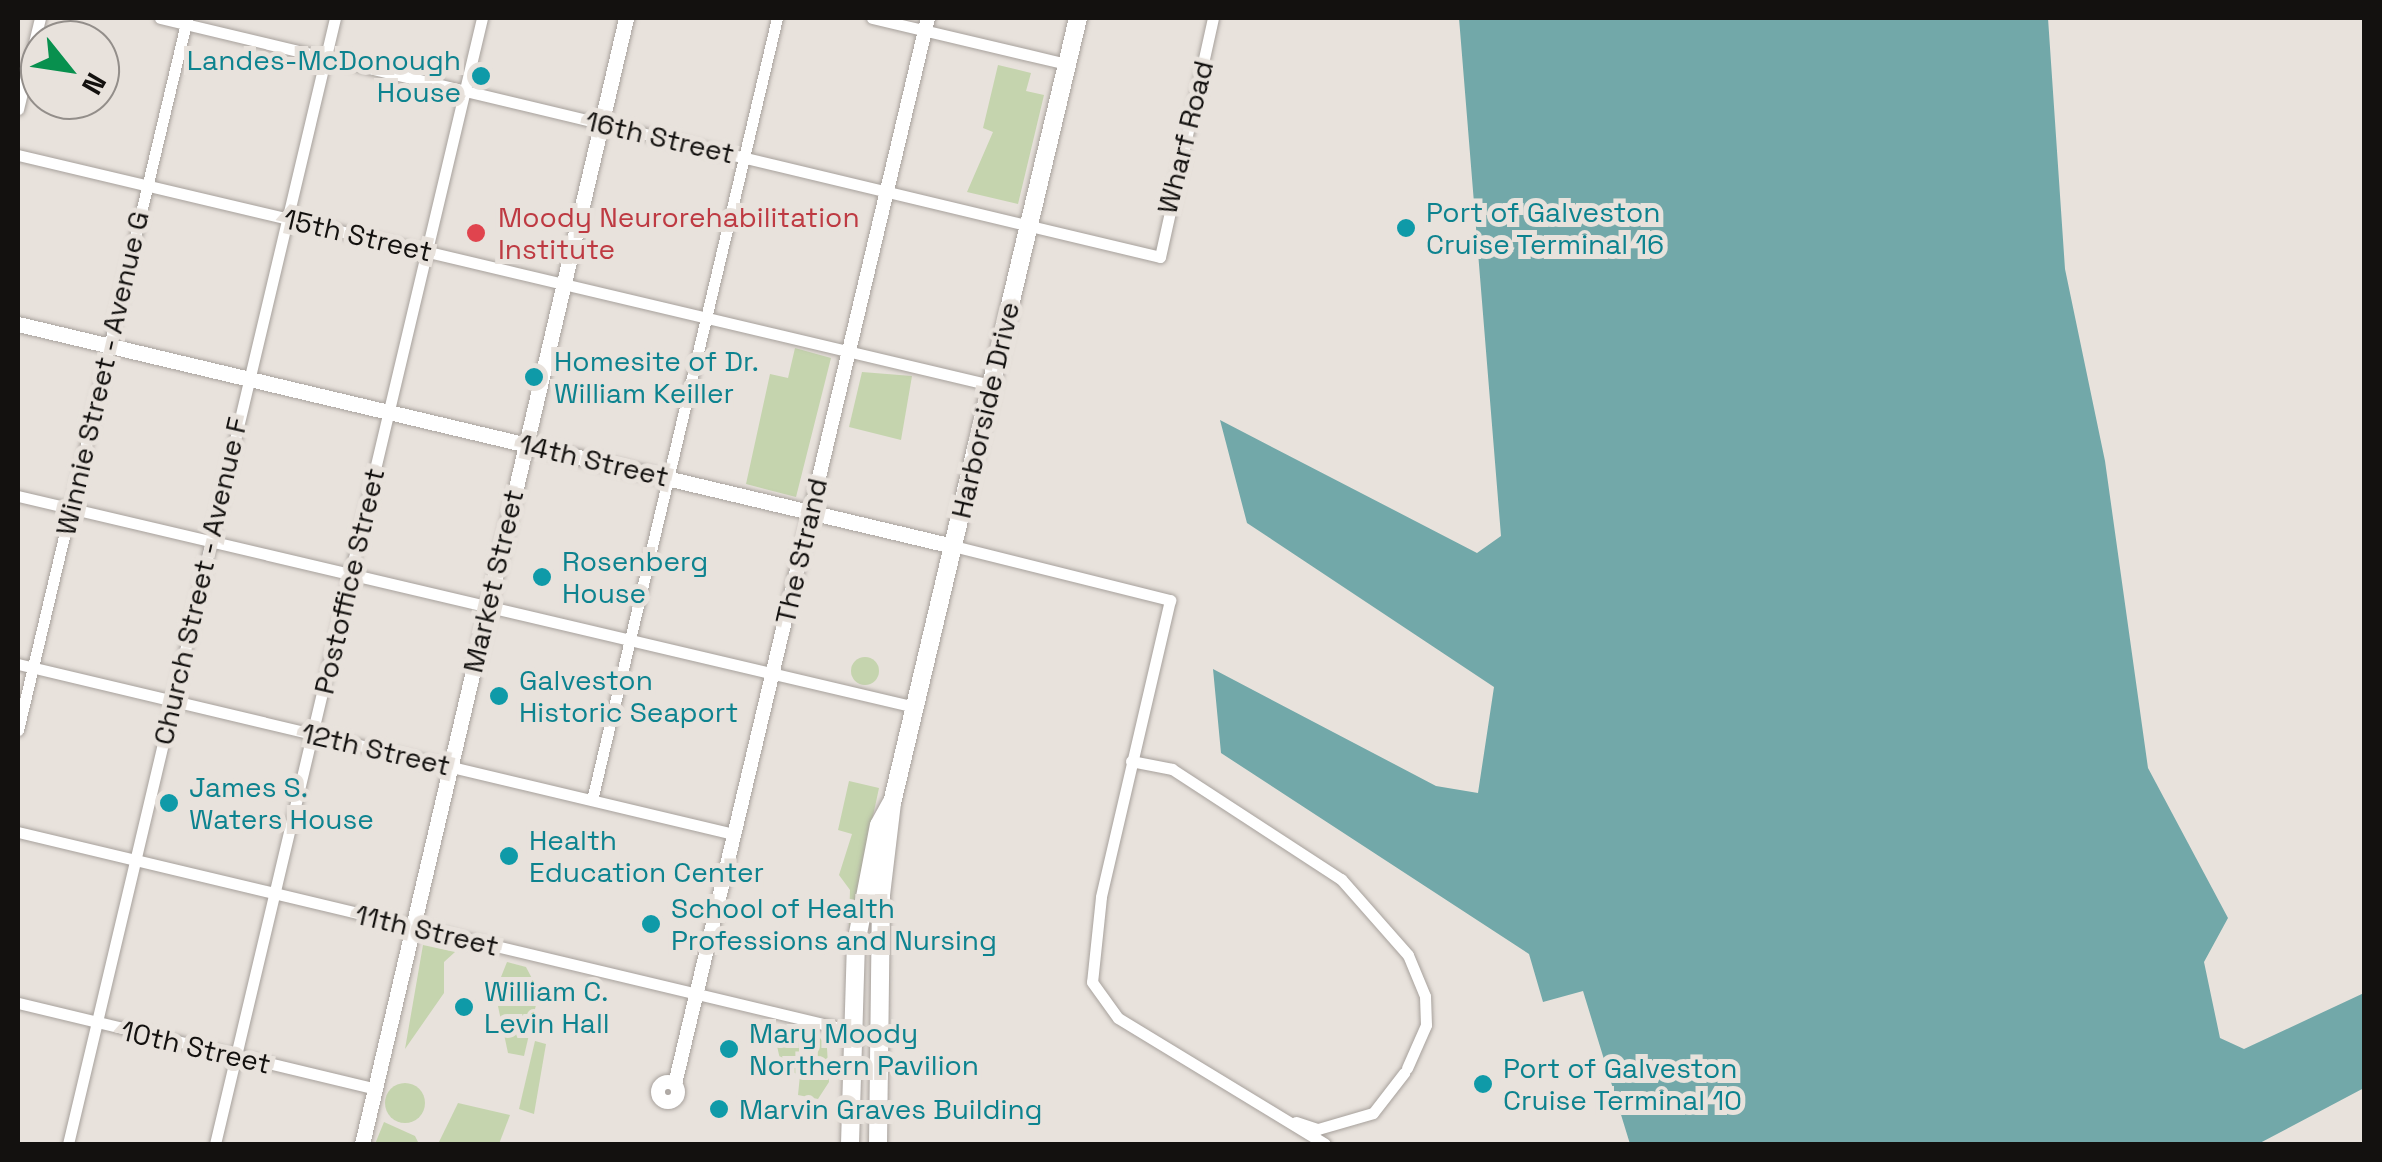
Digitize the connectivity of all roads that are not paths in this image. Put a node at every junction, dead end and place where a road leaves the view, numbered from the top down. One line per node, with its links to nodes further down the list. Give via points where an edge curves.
1 (40, 18): 15 (street)
2 (160, 18): 10 (street, 16th Street)
3 (335, 18): 12 (street, Church Street - Avenue F)
4 (482, 18): 14 (street, Postoffice Street)
5 (626, 18): 16 (main road, Market Street)
6 (776, 18): 18 (street)
7 (872, 18): 11 (street)
8 (1078, 18): 13 (main road, Harborside Drive)
9 (1214, 18): 24 (street, Wharf Road)
10 (187, 21): 12 (street, 16th Street); 19 (street, Winnie Street - Avenue G)
11 (926, 24): 13 (street); 20 (street, The Strand)
12 (326, 57): 14 (street, 16th Street); 21 (street, Church Street - Avenue F)
13 (1067, 64): 22 (main road, Harborside Drive)
14 (466, 91): 16 (street, 16th Street); 23 (street, Postoffice Street)
15 (18, 108)
16 (601, 123): 18 (street, 16th Street); 25 (main road, Market Street)
17 (18, 155): 19 (street, 15th Street)
18 (743, 157): 20 (street, 16th Street); 26 (street)
19 (148, 185): 21 (street, 15th Street); 28 (street, Winnie Street - Avenue G)
20 (886, 191): 22 (street, 16th Street); 29 (street, The Strand)
21 (288, 218): 23 (street, 15th Street); 30 (street, Church Street - Avenue F)
22 (1028, 226): 24 (street, 16th Street); 31 (main road, Harborside Drive)
23 (426, 252): 25 (street, 15th Street); 32 (street, Postoffice Street)
24 (1160, 258)
25 (563, 283): 26 (street, 15th Street); 33 (main road, Market Street)
26 (707, 316): 29 (street, 15th Street); 34 (street)
27 (18, 324): 28 (main road, 14th Street)
28 (109, 346): 30 (main road, 14th Street); 36 (street, Winnie Street - Avenue G)
29 (849, 350): 31 (street, 15th Street); 37 (street, The Strand)
30 (248, 379): 32 (main road, 14th Street); 38 (street, Church Street - Avenue F)
31 (991, 384): 39 (main road, Harborside Drive)
32 (388, 412): 33 (main road, 14th Street); 40 (street, Postoffice Street)
33 (526, 444): 34 (main road, 14th Street); 41 (main road, Market Street)
34 (668, 478): 37 (main road, 14th Street); 42 (street)
35 (18, 496): 36 (street)
36 (70, 509): 38 (street); 44 (street, Winnie Street - Avenue G)
37 (810, 512): 39 (main road, 14th Street); 45 (street, The Strand)
38 (209, 542): 40 (street); 46 (street, Church Street - Avenue F)
39 (953, 546): 47 (main road, Harborside Drive); 50 (street, 14th Street, via 1170,600)
40 (352, 572): 41 (street); 49 (street, Postoffice Street)
41 (487, 607): 42 (street); 51 (main road, Market Street)
42 (630, 640): 45 (street); 52 (street)
43 (18, 664): 44 (street, 12th Street)
44 (33, 668): 46 (street, 12th Street); 48 (street, Winnie Street - Avenue G)
45 (772, 674): 47 (street); 55 (street, The Strand)
46 (172, 700): 49 (street, 12th Street); 56 (street, Church Street - Avenue F)
47 (914, 707): 53 (main road, Harborside Drive)
48 (18, 730)
49 (313, 734): 51 (street, 12th Street); 57 (street, Postoffice Street)
50 (1131, 761): 66 (street, via 1089,959 1092,982 1118,1018); 66 (street, via 1172,769 1341,879 1408,955 1425,996 1426,1025 1405,1070 1373,1113 1344,1125)
51 (450, 766): 52 (street, 12th Street); 58 (main road, Market Street)
52 (592, 800): 55 (street, 12th Street)
53 (892, 803): 70 (main road, Harborside Drive, via 878,825 856,944); 71 (main road, Harborside Drive, via 880,895)
54 (18, 832): 56 (street, 11th Street)
55 (734, 834): 59 (street, The Strand)
56 (134, 860): 57 (street, 11th Street); 61 (street, Church Street - Avenue F)
57 (274, 894): 58 (street, 11th Street); 63 (street, Postoffice Street)
58 (414, 928): 59 (street, 11th Street); 65 (main road, Market Street)
59 (696, 994): 62 (street, 11th Street); 64 (street, The Strand)
60 (18, 1002): 61 (street, 10th Street)
61 (96, 1024): 63 (street, 10th Street); 67 (street, Church Street - Avenue F)
62 (836, 1027)
63 (236, 1056): 65 (street, 10th Street); 68 (street, Postoffice Street)
64 (675, 1084)
65 (375, 1090): 69 (main road, Market Street)
66 (1281, 1118): 72 (street)
67 (68, 1144)
68 (215, 1144)
69 (362, 1144)
70 (850, 1144)
71 (878, 1144)
72 (1324, 1144)

